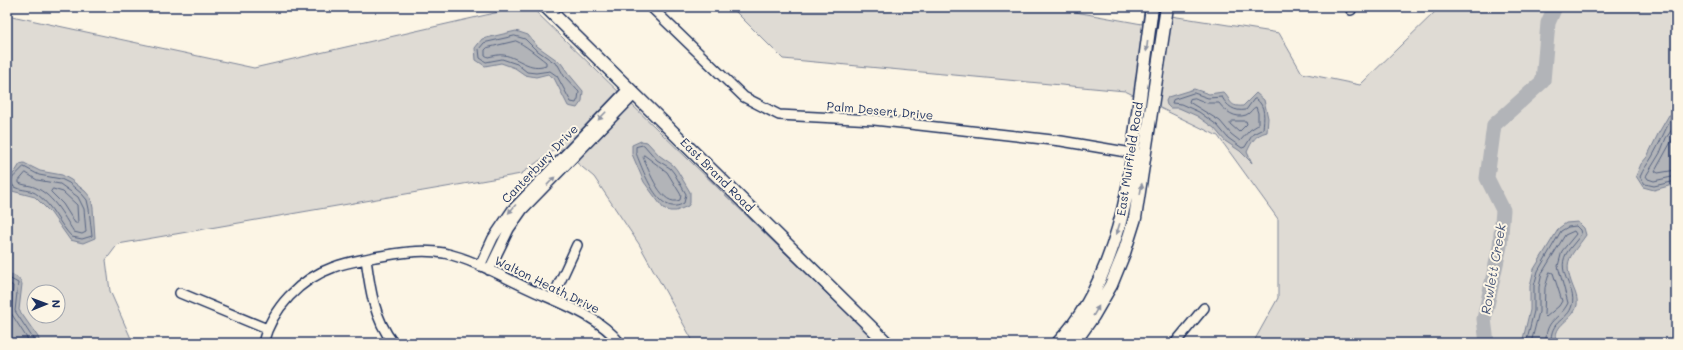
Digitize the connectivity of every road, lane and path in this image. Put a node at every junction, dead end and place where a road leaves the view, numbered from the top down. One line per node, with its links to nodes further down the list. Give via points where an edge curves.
1 (546, 7): 5 (street, East Brand Road)
2 (651, 7): 6 (street, Palm Desert Drive, via 744,97 779,115 882,121 1061,141)
3 (1152, 7): 6 (street, East Muirfield Road, one-way to 6)
4 (1167, 7): 7 (street, East Muirfield Road)
5 (632, 91): 10 (street, Canterbury Drive, one-way to 10, via 512,210 492,238); 11 (street, Canterbury Drive, one-way to 5, via 509,229 524,209); 20 (street, East Brand Road)
6 (1133, 153): 7 (street, Palm Desert Drive); 16 (street, East Muirfield Road, one-way to 16, via 1122,217 1112,246 1088,300)
7 (1146, 155): 21 (street, East Muirfield Road, one-way to 7, via 1111,285 1124,253 1135,218)
8 (577, 246): 13 (street)
9 (366, 259): 10 (street, Walton Heath Drive, via 409,252 431,252 458,257); 15 (street, Walton Heath Drive, via 333,267 307,281 285,301); 18 (street, via 374,307)
10 (480, 266): 11 (street, Walton Heath Drive)
11 (489, 270): 13 (street, Walton Heath Drive)
12 (180, 293): 15 (street)
13 (552, 299): 19 (street, Walton Heath Drive, via 591,318)
14 (1204, 308): 22 (street)
15 (267, 329): 17 (street, Walton Heath Drive)
16 (1061, 342)
17 (263, 343)
18 (393, 343)
19 (620, 343)
20 (887, 343)
21 (1074, 343)
22 (1175, 343)

